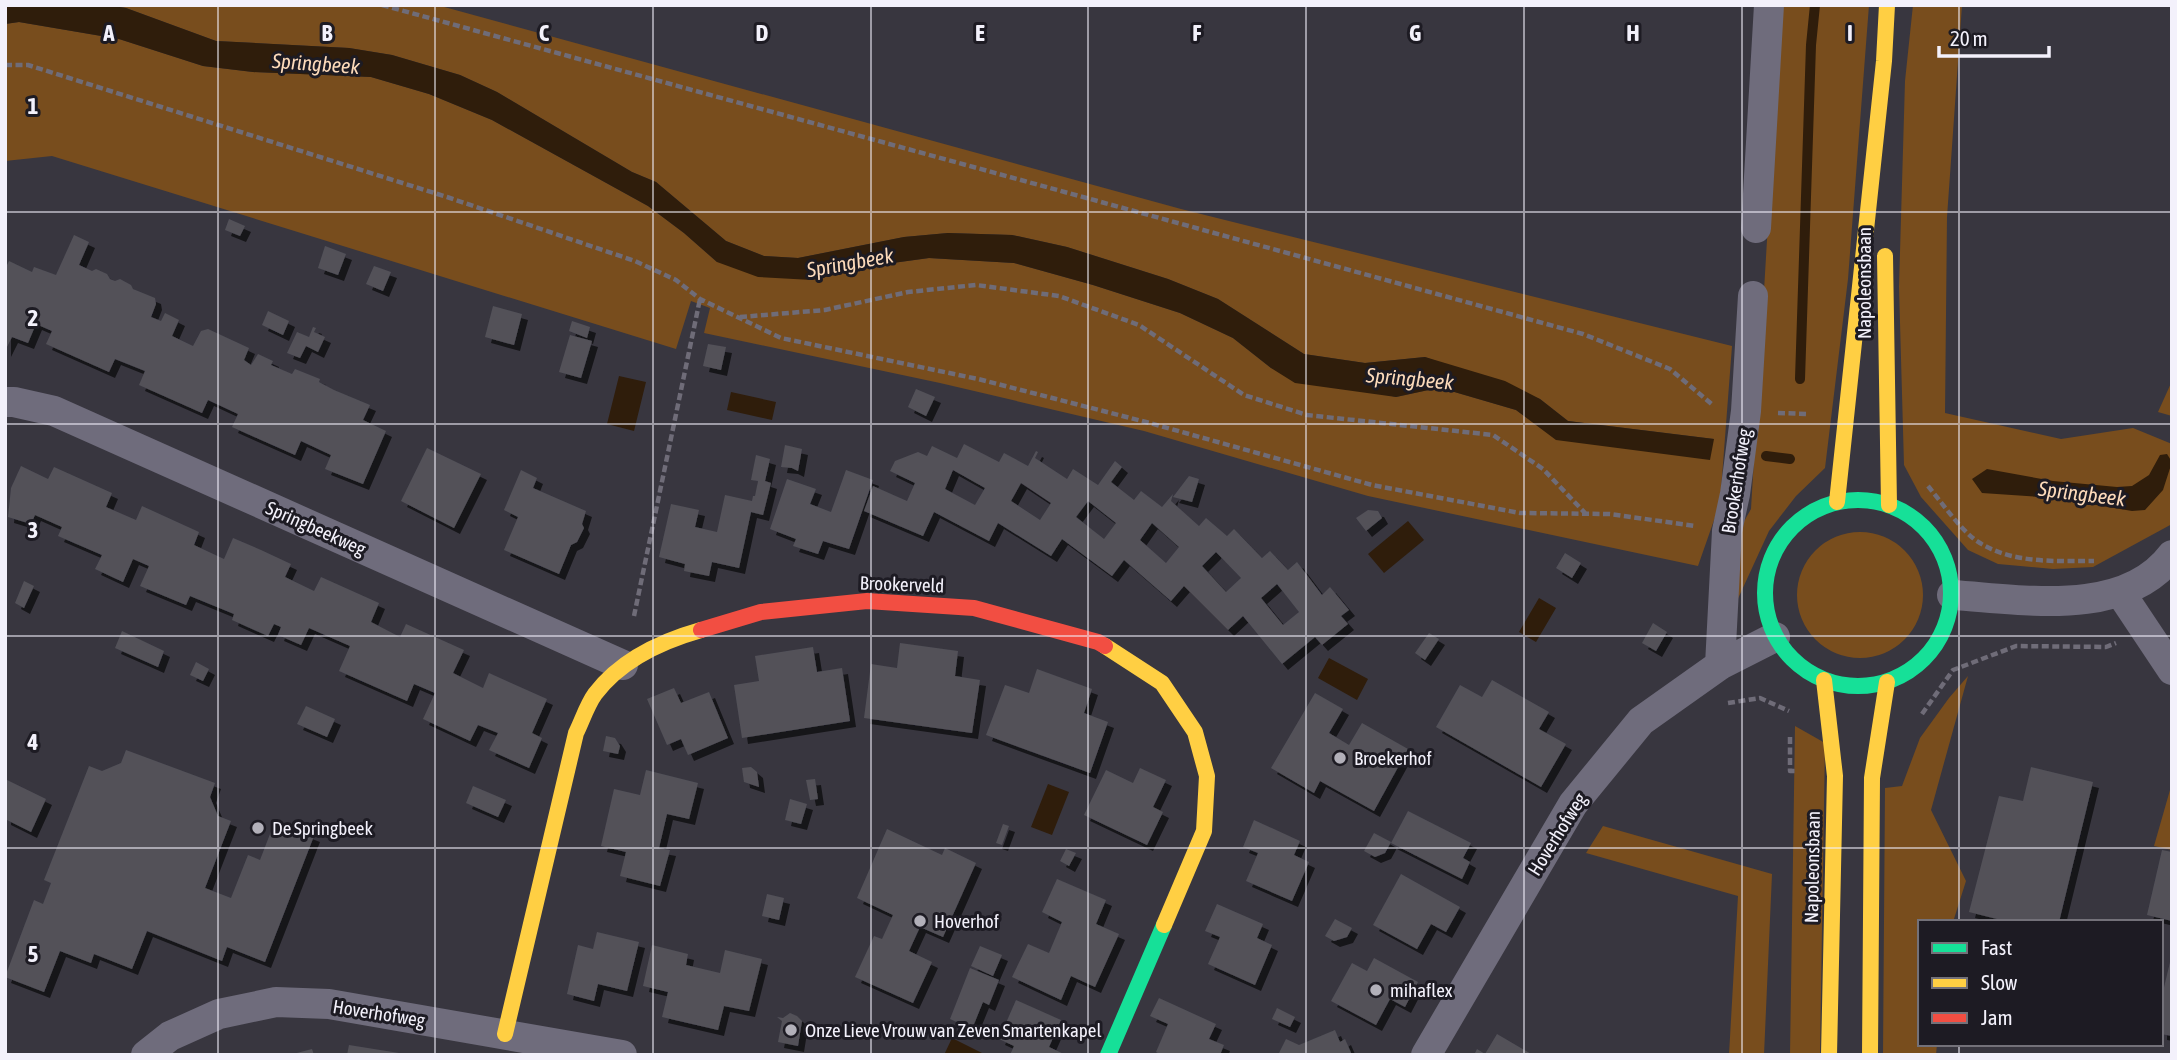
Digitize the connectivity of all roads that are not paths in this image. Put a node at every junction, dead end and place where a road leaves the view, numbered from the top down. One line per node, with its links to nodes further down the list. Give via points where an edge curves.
1 (1769, 5): 5 (street)
2 (1887, 5): 3 (main road, Napoleonsbaan)
3 (1884, 61): 4 (main road, Napoleonsbaan); 9 (main road, Napoleonsbaan)
4 (1884, 212)
5 (1756, 228)
6 (1885, 239): 10 (main road, Napoleonsbaan)
7 (1753, 296): 16 (street, Brookerhofweg, via 1746,411 1727,531)
8 (5, 402): 15 (street, Springbeekweg, via 54,411)
9 (1837, 502): 10 (main road); 14 (main road, via 1810,513 1788,531 1773,554 1765,592)
10 (1889, 505): 13 (main road, via 1915,519 1935,540 1948,566)
11 (2172, 555): 12 (street, via 2161,570)
12 (2120, 592): 13 (street, via 2063,602); 17 (street)
13 (1952, 595): 19 (main road, via 1946,624 1933,649 1913,669)
14 (1775, 637): 16 (street, Hoverhofweg); 18 (main road, via 1796,663)
15 (623, 665): 20 (main road, Brookerveld, via 594,695 576,733); 23 (main road, Brookerveld, via 682,635 761,612 867,601 974,608 1098,642 1162,682 1195,732 1207,776 1204,831)
16 (1720, 665): 24 (street, Hoverhofweg, via 1641,721 1573,804)
17 (2172, 670)
18 (1824, 680): 19 (main road, via 1855,686); 25 (main road, Napoleonsbaan, via 1835,776)
19 (1887, 682): 26 (main road, via 1872,778)
20 (505, 1034): 21 (street, Hoverhofweg, via 329,1004 276,1002 219,1014 170,1036); 22 (street, Hoverhofweg)
21 (146, 1055)
22 (622, 1055)
23 (1108, 1055)
24 (1426, 1055)
25 (1829, 1055)
26 (1870, 1055)

